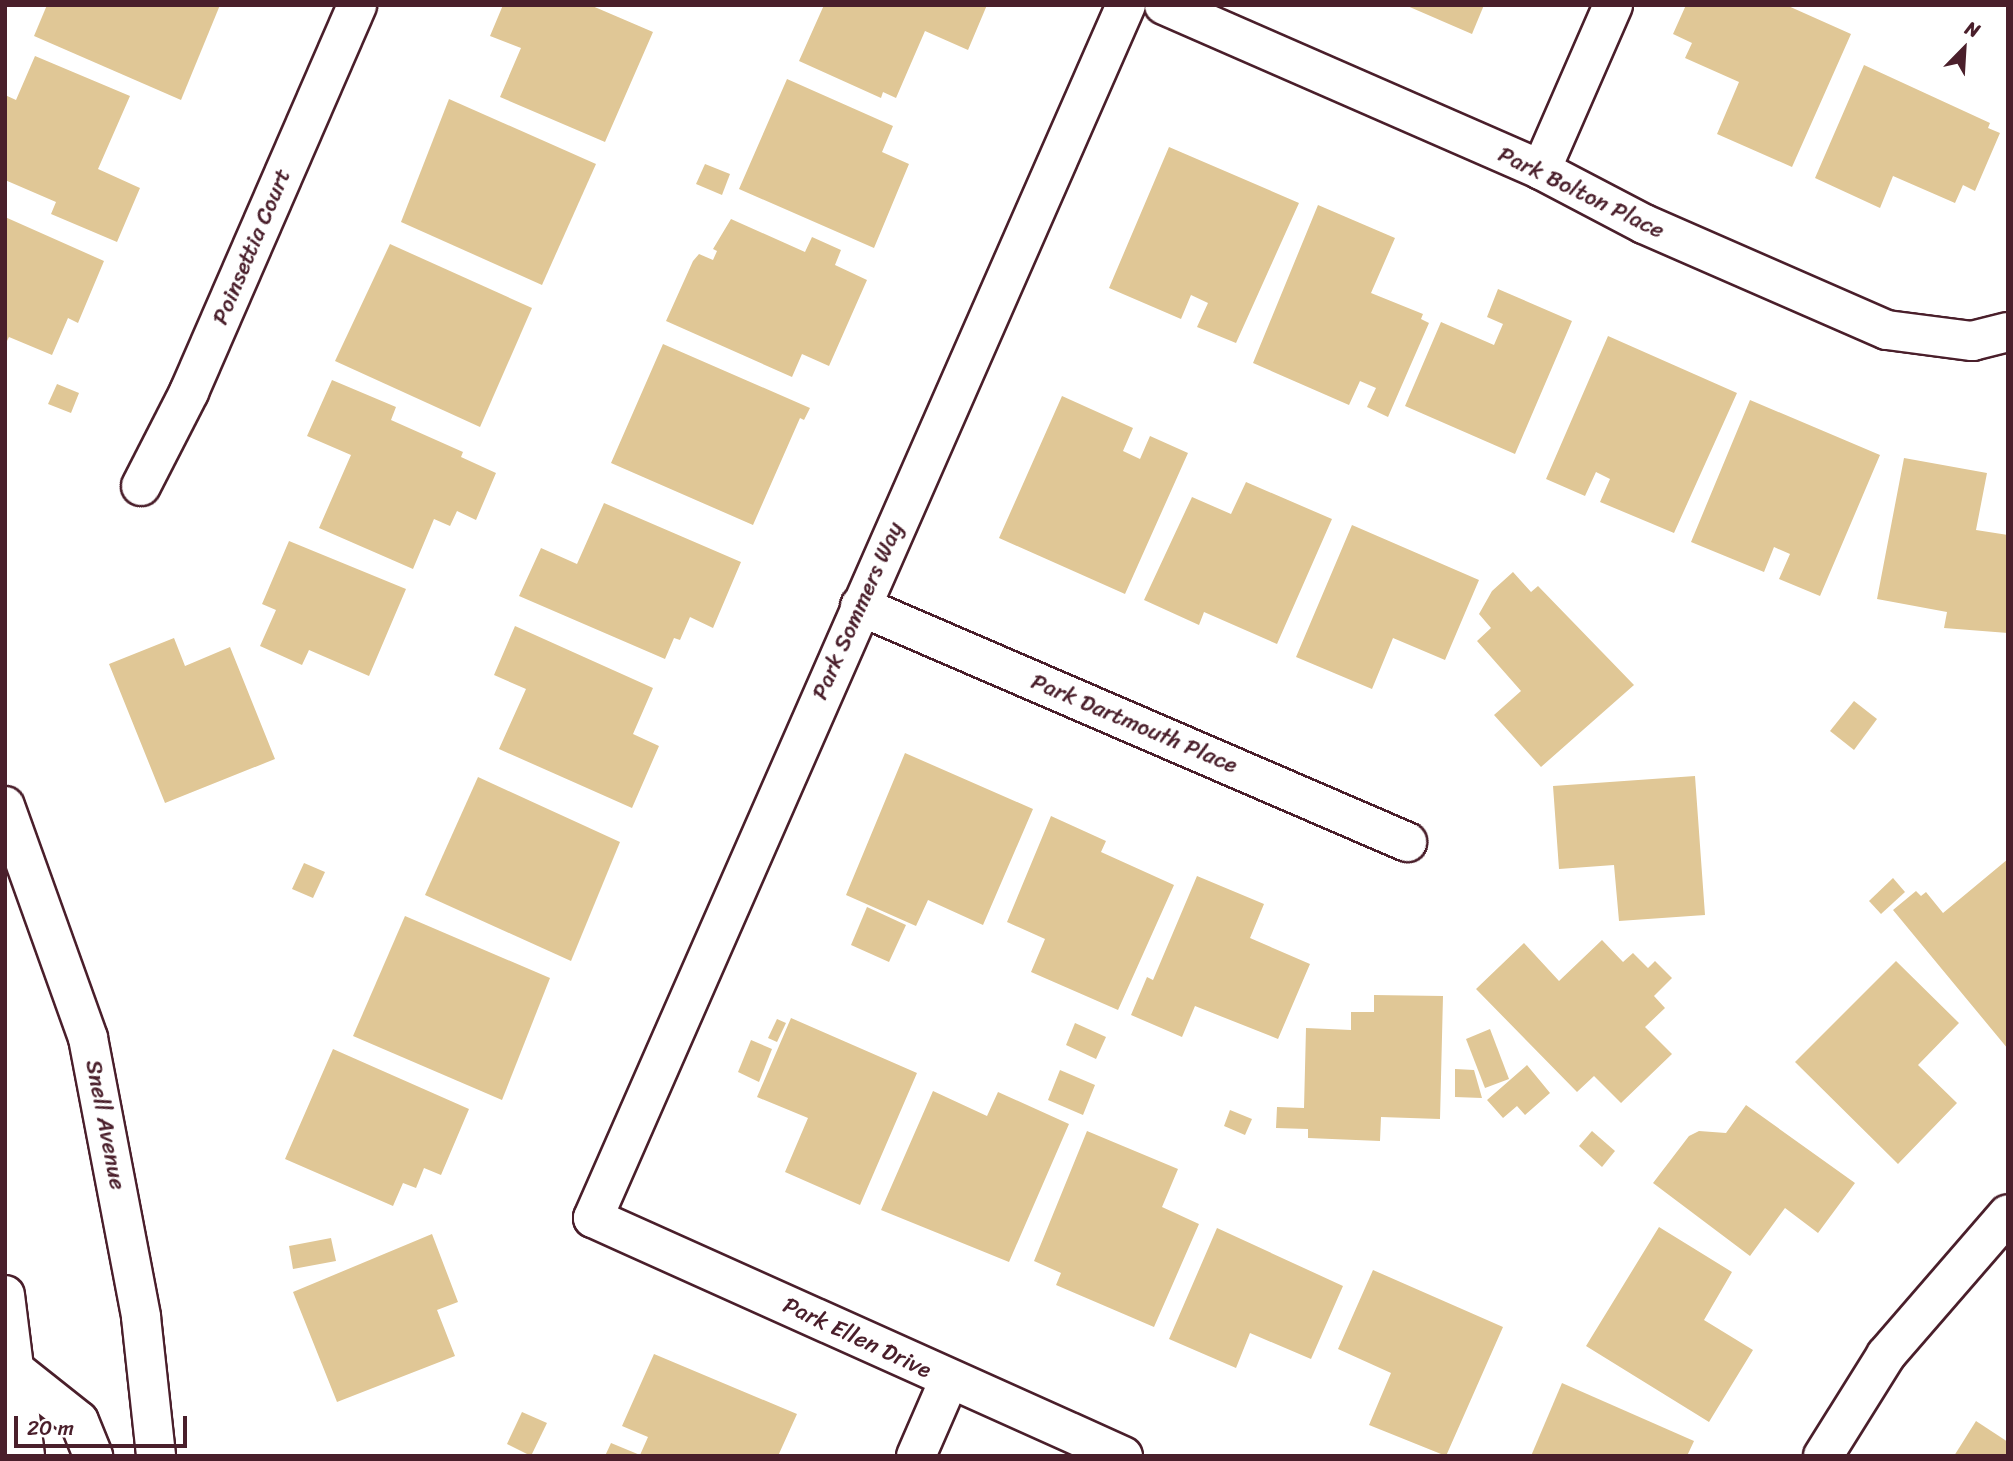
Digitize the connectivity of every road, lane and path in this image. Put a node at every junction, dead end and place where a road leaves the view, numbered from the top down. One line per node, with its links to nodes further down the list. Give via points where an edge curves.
1 (357, 5): 7 (street, Poinsettia Court, via 189,392)
2 (1126, 5): 8 (street, Park Sommers Way)
3 (1164, 5): 5 (street, Park Bolton Place)
4 (1613, 5): 5 (street)
5 (1541, 170): 6 (street, Park Bolton Place, via 1643,224 1887,330 1972,341)
6 (2008, 332)
7 (141, 486)
8 (860, 606): 10 (street, Park Dartmouth Place); 12 (street, Park Sommers Way)
9 (5, 806): 18 (street, Snell Avenue, via 88,1038 141,1317)
10 (1407, 842)
11 (2008, 1214): 21 (street, via 1886,1355)
12 (593, 1218): 15 (street, Park Ellen Drive)
13 (5, 1296): 14 (street)
14 (16, 1371): 16 (street); 17 (street, via 79,1421)
15 (948, 1380): 19 (street); 20 (street, Park Ellen Drive)
16 (25, 1456)
17 (93, 1456)
18 (156, 1456)
19 (916, 1456)
20 (1123, 1456)
21 (1823, 1456)

